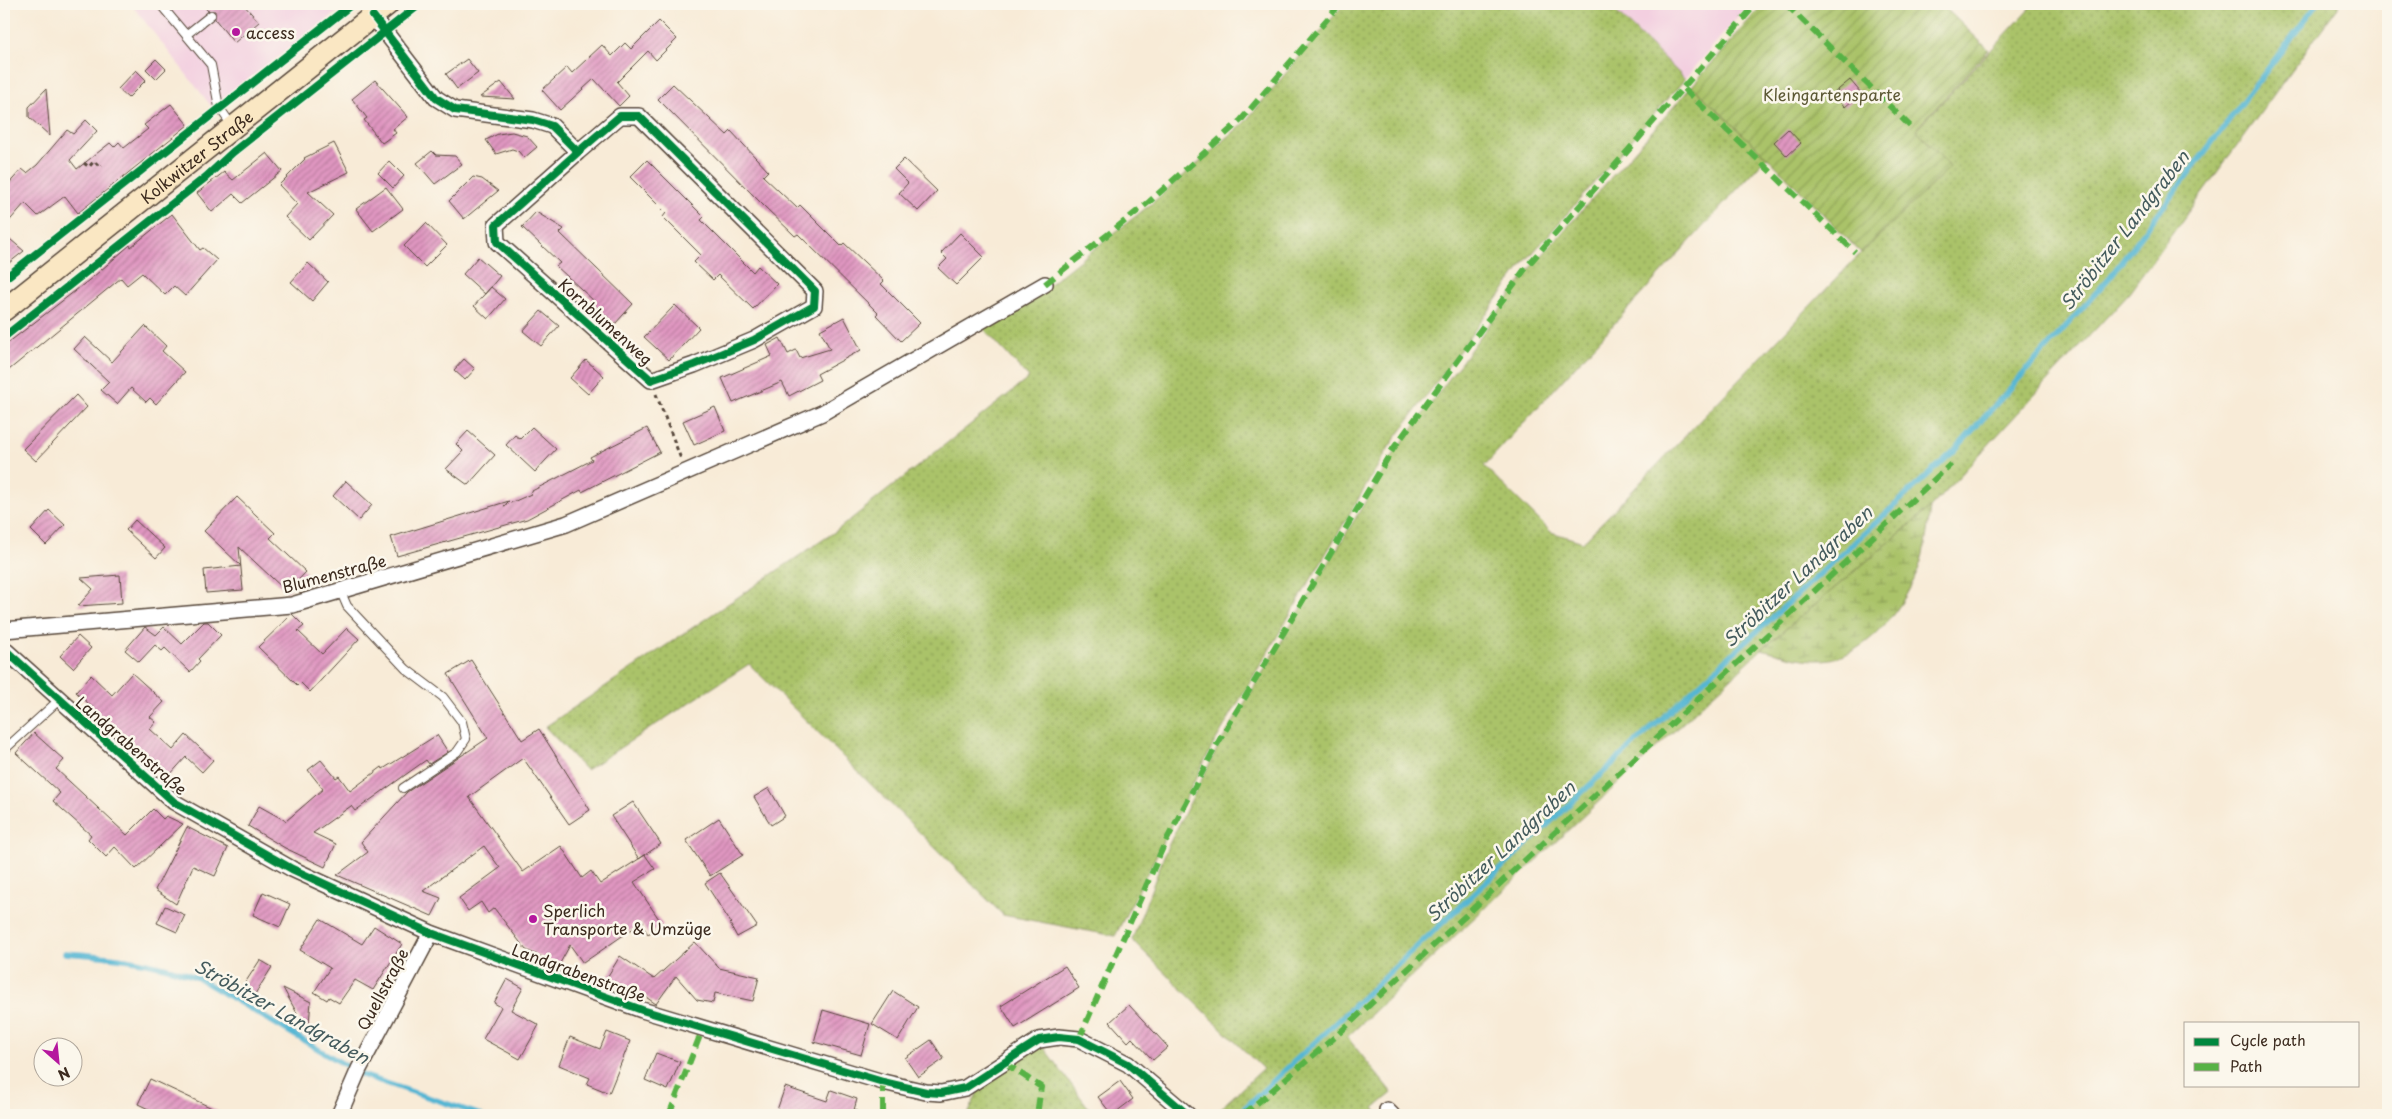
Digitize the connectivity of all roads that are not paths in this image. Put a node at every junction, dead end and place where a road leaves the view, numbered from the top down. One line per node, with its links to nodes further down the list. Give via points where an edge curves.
1 (160, 4): 4 (lane)
2 (377, 10): 5 (main road, Kolkwitzer Straße); 6 (street, via 436,98 455,110 533,120 552,126)
3 (211, 15): 4 (lane)
4 (186, 35): 5 (lane, via 211,65 219,107)
5 (233, 126): 8 (main road, Kolkwitzer Straße)
6 (578, 152): 6 (street, Kornblumenweg, via 620,116 639,116 815,291 814,306 754,340 651,380 497,242 496,225)
7 (1045, 284): 9 (street, Blumenstraße, via 822,413 566,524)
8 (4, 310)
9 (341, 592): 10 (street, Blumenstraße, via 292,605); 14 (lane, via 347,606 406,669 443,696 462,722 466,739 457,752)
10 (4, 630)
11 (4, 650): 12 (street, Landgrabenstraße)
12 (59, 700): 13 (lane); 15 (street, Landgrabenstraße, via 174,802 292,869)
13 (4, 750)
14 (403, 788)
15 (431, 933): 16 (street, Quellstraße); 17 (street, Landgrabenstraße, via 642,1010 926,1092 941,1093 964,1088 1039,1040 1079,1039 1128,1064)
16 (339, 1115)
17 (1188, 1115)

